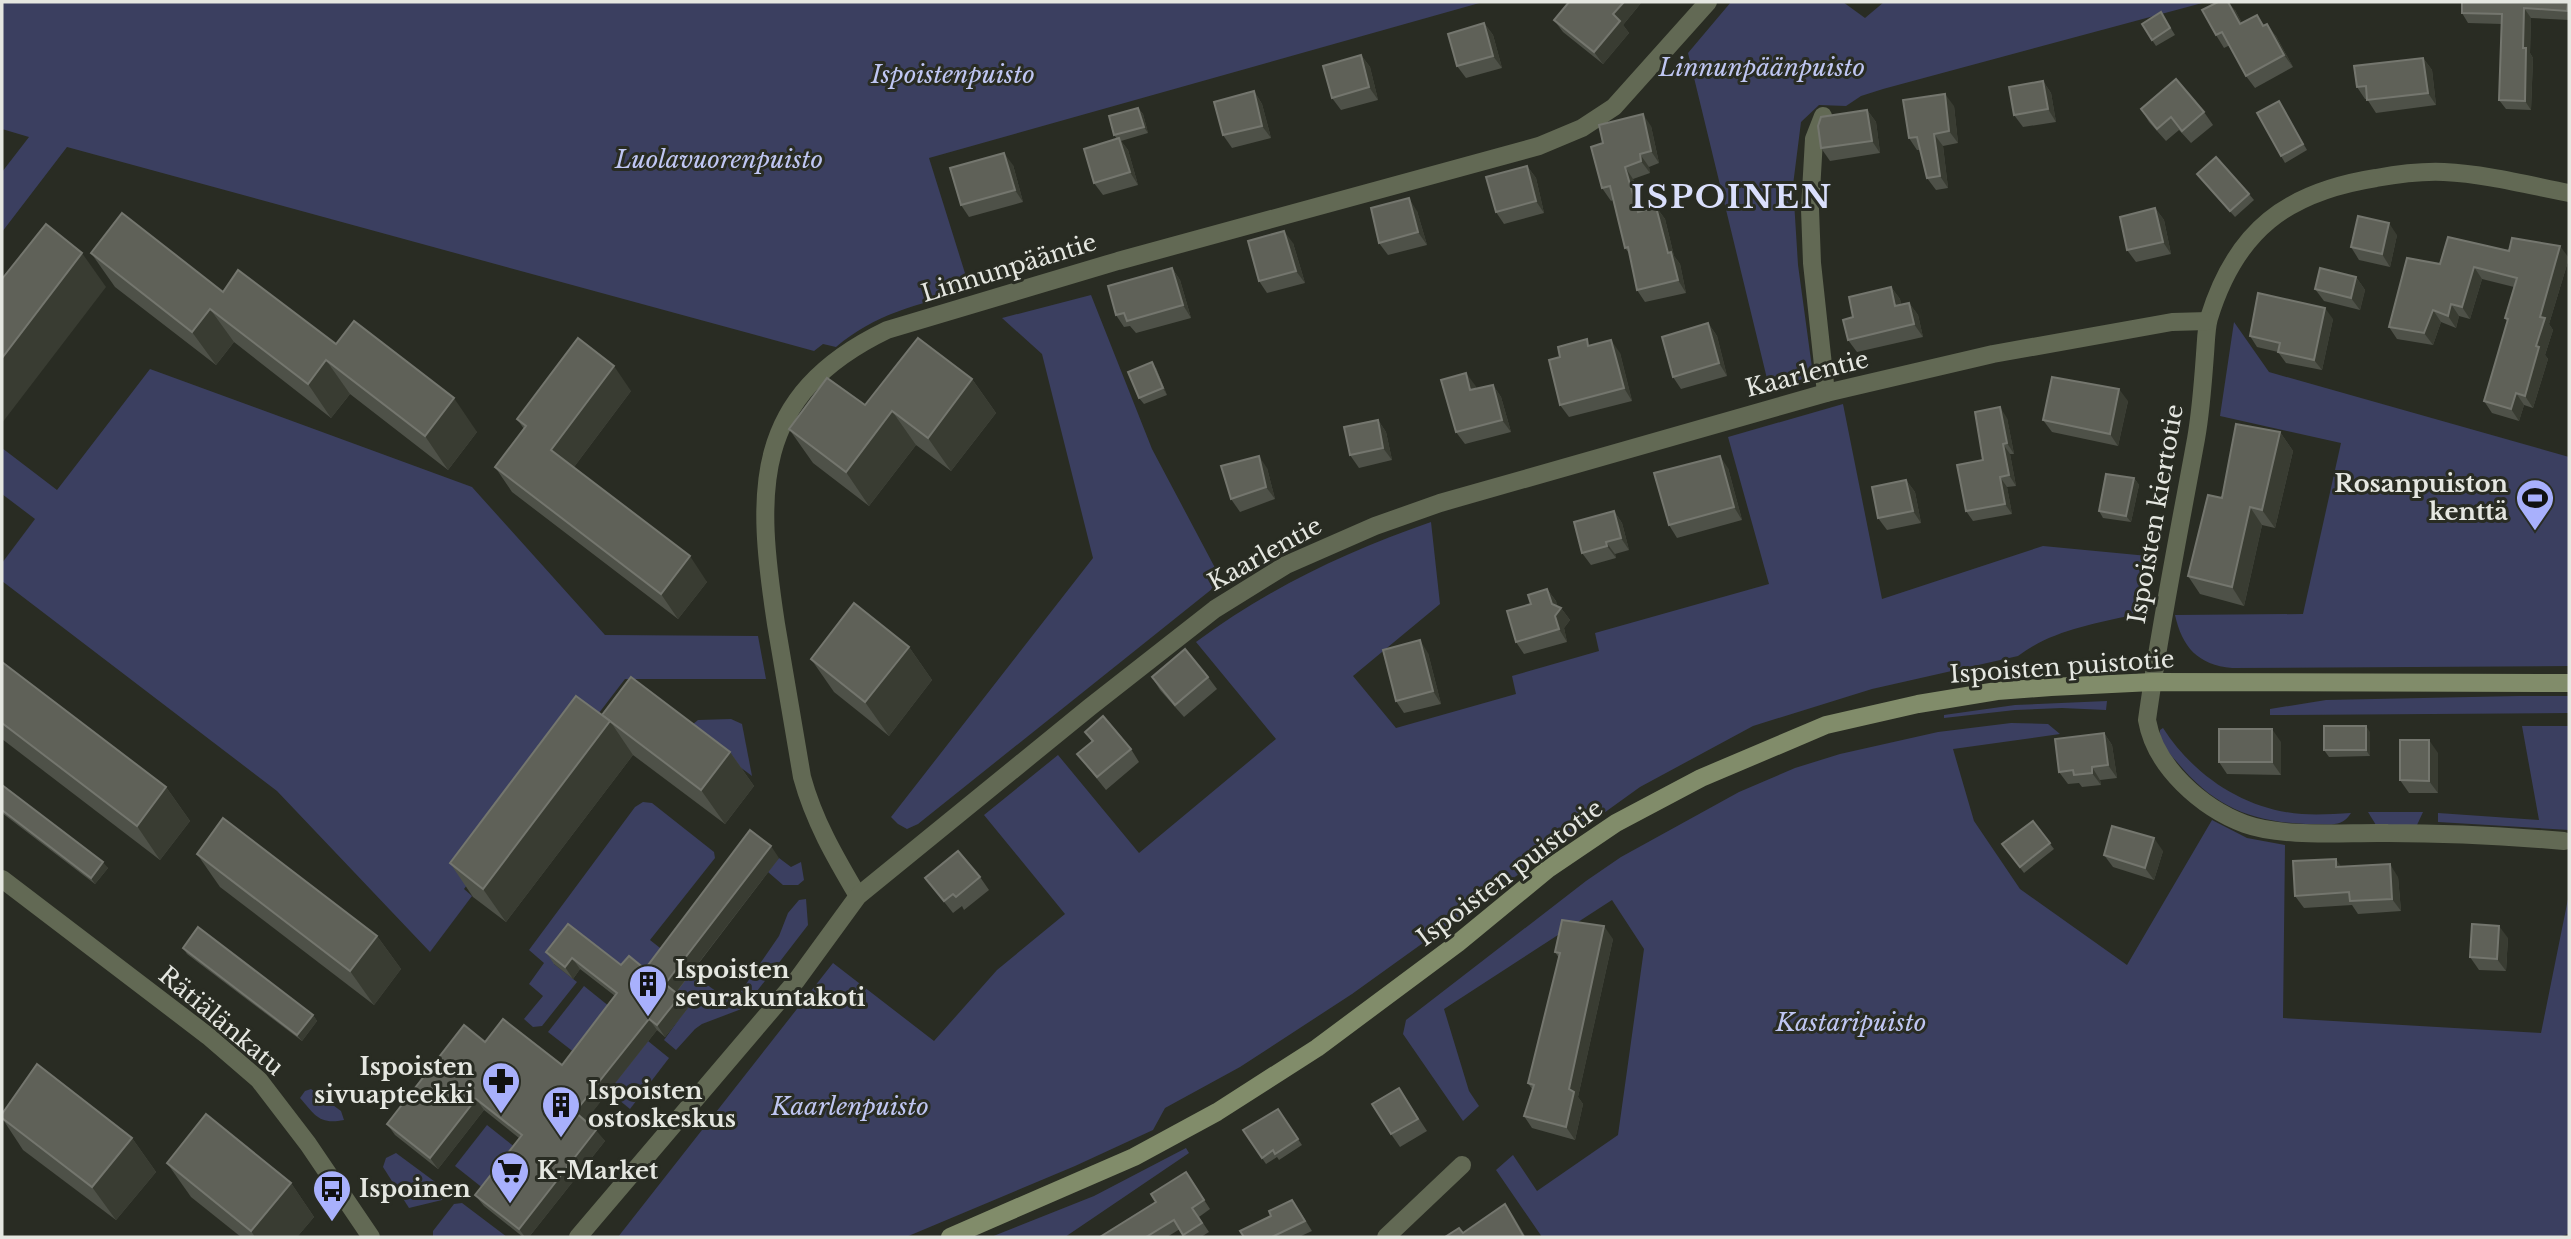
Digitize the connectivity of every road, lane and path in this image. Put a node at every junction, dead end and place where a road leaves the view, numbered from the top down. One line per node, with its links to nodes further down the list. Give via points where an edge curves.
1 (1708, 2): 10 (street, Linnunpääntie, via 1614,107 1561,138 887,330 853,346 798,398 774,444 765,484 770,584 809,802)
2 (1824, 116): 5 (street, via 1814,139 1810,209)
3 (2569, 193): 4 (street, Ispoisten kiertotie, via 2444,172 2349,182 2315,192 2284,207 2249,240 2220,285)
4 (2208, 321): 5 (street, Kaarlentie, via 2172,321 1993,354); 6 (street, Ispoisten kiertotie, via 2196,437)
5 (1826, 393): 10 (street, Kaarlentie, via 1440,503 1286,565 1215,609)
6 (2152, 682): 7 (main road, Ispoisten puistotie); 8 (street, Ispoisten kiertotie, via 2147,720 2159,755 2201,799 2247,825 2284,831 2469,834); 14 (main road, Ispoisten puistotie, via 1997,691 1877,712 1826,725 1701,778 1628,816 1548,869 1359,1018 1239,1099 1135,1157)
7 (2569, 683)
8 (2564, 841)
9 (2, 879): 12 (street, Rätiälänkatu, via 259,1080)
10 (858, 896): 13 (street, Kaarlentie, via 796,981)
11 (1462, 1165): 15 (street)
12 (371, 1237)
13 (578, 1237)
14 (950, 1237)
15 (1386, 1237)

